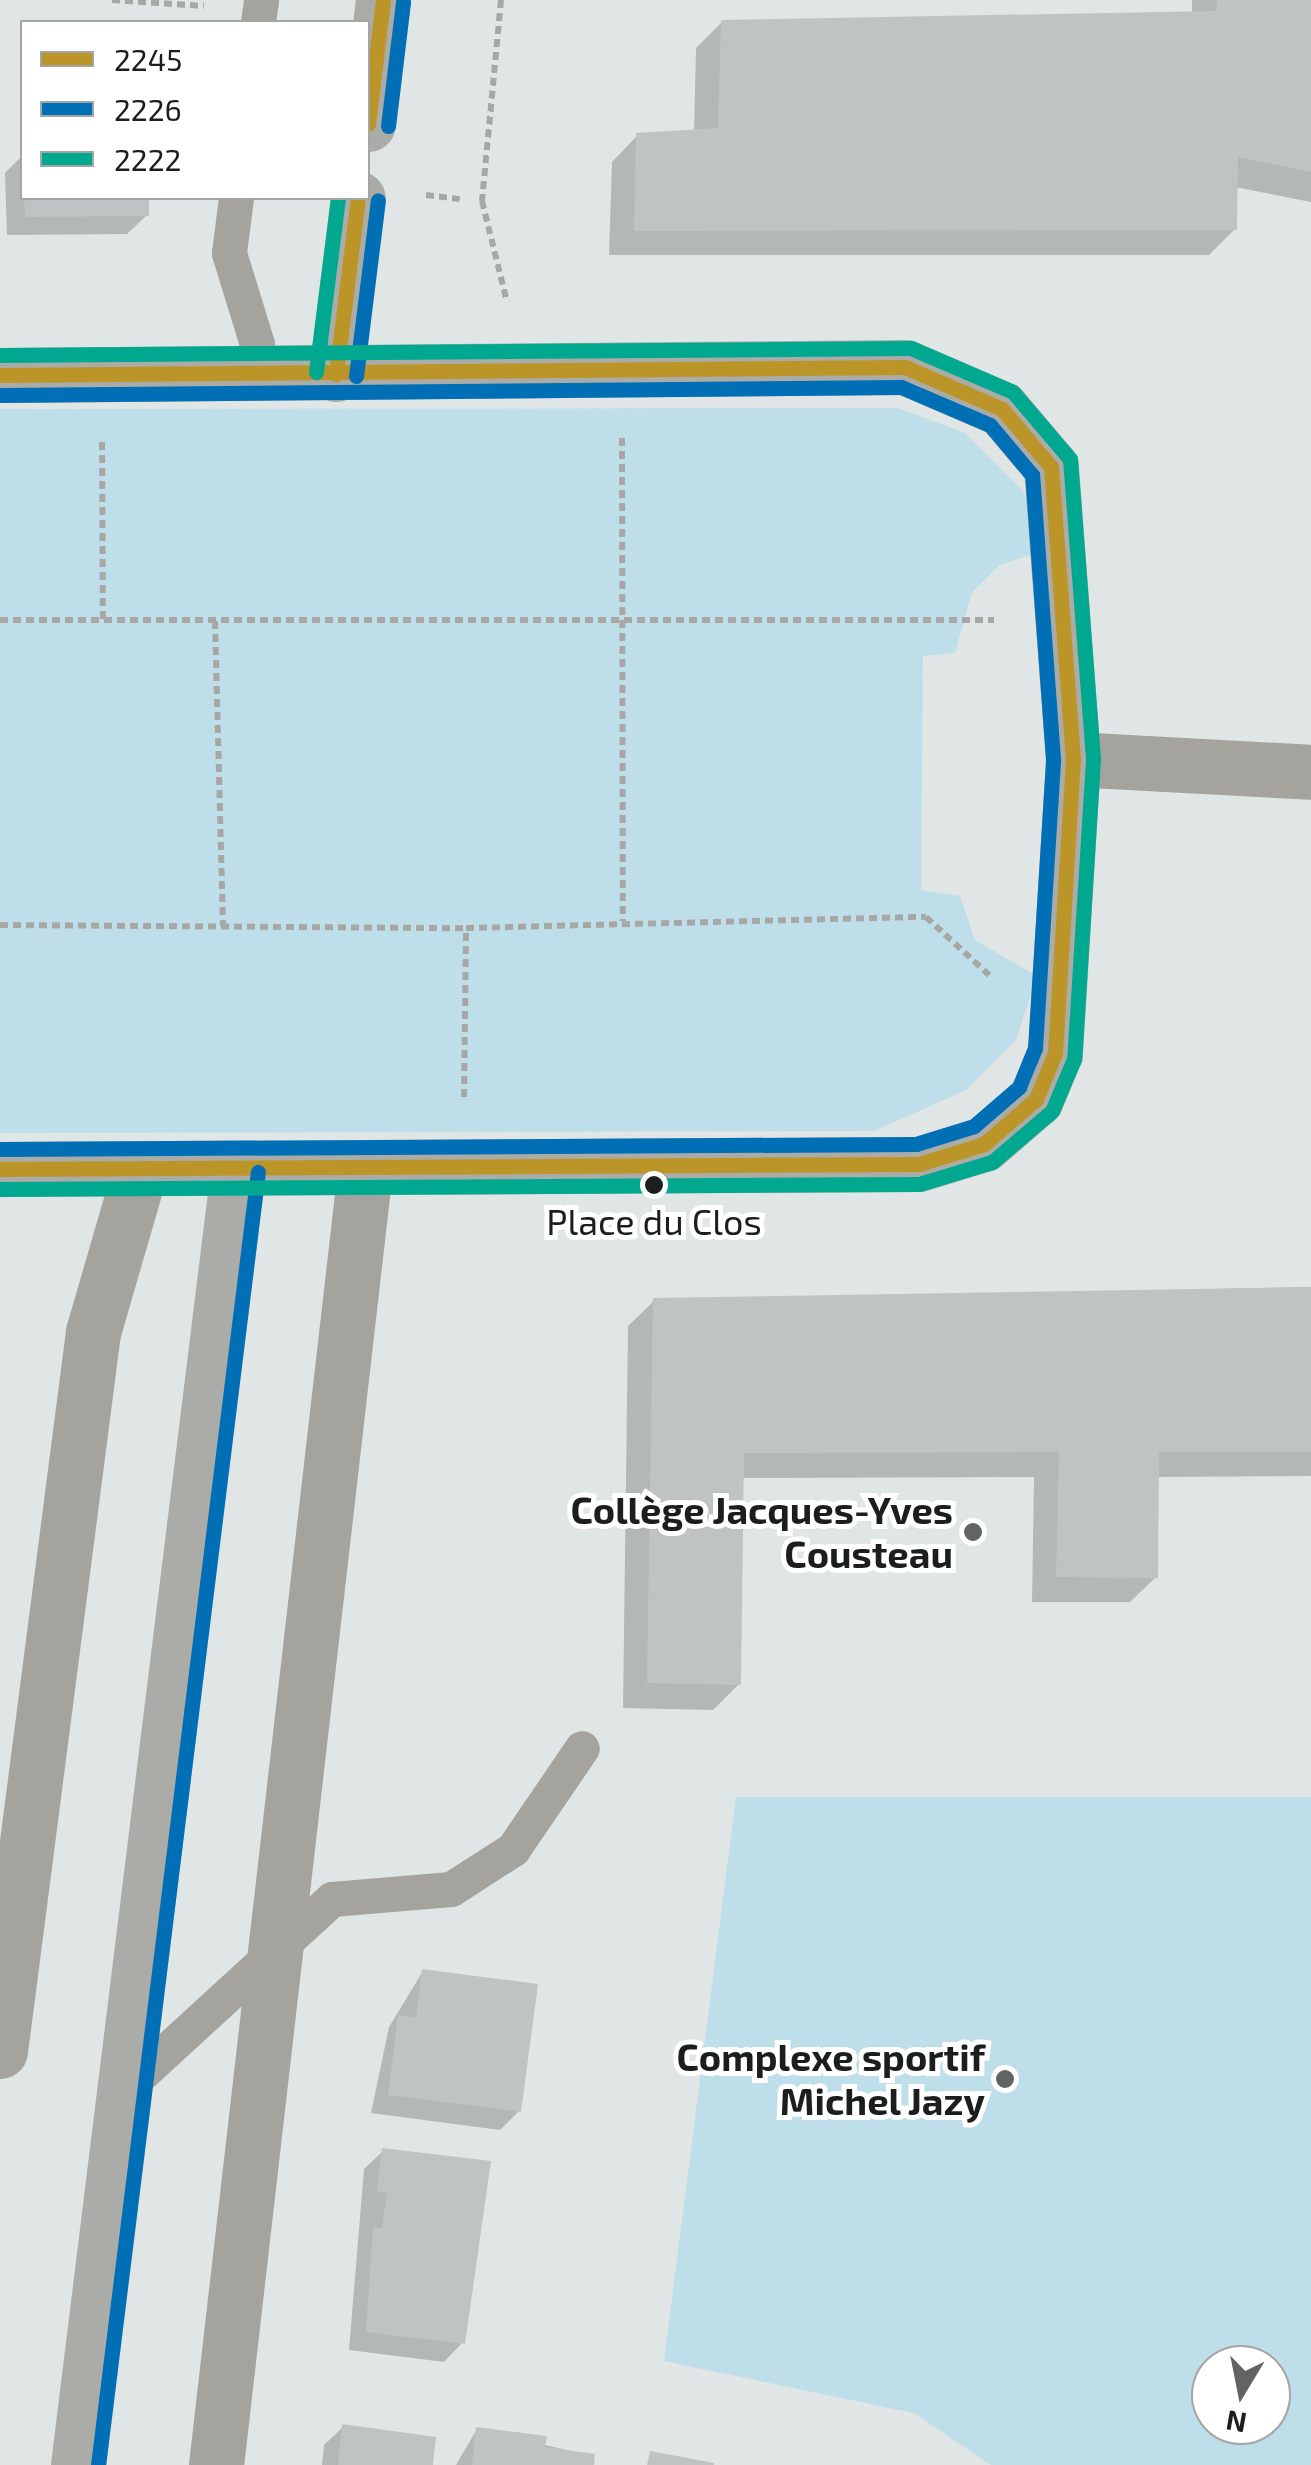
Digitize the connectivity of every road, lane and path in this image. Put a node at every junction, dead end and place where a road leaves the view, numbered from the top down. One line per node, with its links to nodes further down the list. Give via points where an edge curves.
1 (112, 0): 4 (path)
2 (383, 0): 5 (main road)
3 (500, 0): 10 (path, via 482,201 503,296)
4 (260, 11)
5 (370, 107)
6 (420, 194): 7 (path)
7 (460, 199)
8 (236, 200): 12 (lane, via 230,253 257,344)
9 (358, 200): 13 (main road)
10 (556, 373): 13 (main road); 15 (main road)
11 (102, 374): 12 (main road); 14 (main road); 18 (path)
12 (255, 374): 13 (main road)
13 (336, 374)
14 (0, 375)
15 (622, 375): 16 (main road, via 905,367 1002,409 1051,467); 20 (path)
16 (1062, 589): 20 (path, via 1021,620); 21 (main road)
17 (0, 620): 18 (path)
18 (104, 621): 19 (path)
19 (215, 621): 20 (path); 25 (path)
20 (625, 624): 23 (path)
21 (1073, 759): 22 (street); 27 (main road)
22 (1311, 772)
23 (623, 922): 26 (path); 27 (path, via 926,917 1004,989)
24 (0, 926): 25 (path)
25 (223, 926): 26 (path)
26 (466, 928): 28 (path)
27 (1062, 1006): 28 (main road, via 1036,1099 984,1144 919,1164)
28 (462, 1168): 32 (main road)
29 (0, 1169): 30 (main road)
30 (140, 1170): 31 (main road); 35 (street, via 93,1332)
31 (238, 1170): 32 (main road); 36 (main road)
32 (366, 1170): 34 (street)
33 (582, 1748): 34 (lane, via 513,1849 450,1889 332,1899)
34 (275, 1950): 36 (lane); 38 (street)
35 (0, 2051)
36 (130, 2084): 37 (main road)
37 (78, 2465)
38 (216, 2465)

